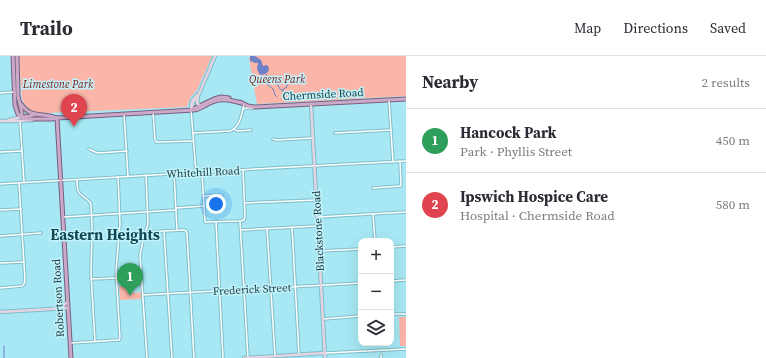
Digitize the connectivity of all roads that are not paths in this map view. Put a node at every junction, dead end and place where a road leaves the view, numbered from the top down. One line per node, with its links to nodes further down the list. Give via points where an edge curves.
1 (13, 56): 5 (main road)
2 (17, 56): 5 (main road)
3 (215, 56): 4 (main road)
4 (201, 90): 7 (main road); 15 (main road, via 192,101)
5 (16, 92): 6 (street); 10 (main road); 17 (main road)
6 (0, 93)
7 (198, 95): 13 (main road, via 197,102); 15 (main road, via 193,102)
8 (390, 99): 9 (main road, Chermside Road); 12 (main road, Chermside Road); 29 (street)
9 (406, 99)
10 (19, 100): 19 (main road, via 25,110); 21 (main road)
11 (242, 103): 13 (main road, Chermside Road, via 222,97); 14 (main road, Chermside Road); 15 (main road, Chermside Road, via 221,100); 16 (street)
12 (311, 104): 14 (main road, Chermside Road); 32 (main road, Blackstone Road)
13 (200, 105): 15 (main road, Chermside Road)
14 (256, 106): 16 (street)
15 (192, 110): 18 (main road, Chermside Road); 30 (street)
16 (242, 110): 27 (street)
17 (17, 111): 21 (main road); 23 (main road)
18 (154, 112): 20 (main road, Chermside Road); 34 (street, via 156,142)
19 (35, 114): 21 (main road, Chermside Road); 22 (main road, Chermside Road)
20 (124, 114): 22 (main road, Chermside Road); 37 (street)
21 (21, 117): 23 (main road, Chermside Road); 24 (main road)
22 (57, 118): 24 (main road, Chermside Road); 51 (main road, Robertson Road)
23 (12, 120): 25 (main road, Chermside Road); 26 (main road, Chermside Road)
24 (35, 120): 26 (main road, Chermside Road)
25 (0, 121)
26 (20, 121): 36 (street)
27 (234, 129): 28 (street); 30 (street)
28 (251, 130)
29 (391, 130): 31 (street); 41 (street)
30 (193, 133): 34 (street)
31 (335, 133)
32 (313, 138): 33 (street); 42 (main road, Blackstone Road)
33 (272, 139)
34 (194, 141): 44 (street)
35 (89, 149): 37 (street, via 99,152)
36 (22, 151): 38 (street); 53 (street)
37 (126, 151): 48 (street)
38 (0, 152)
39 (400, 161): 40 (street, Whitehill Road); 41 (street, Whitehill Road); 55 (street, via 401,186)
40 (406, 161)
41 (393, 162): 42 (street, Whitehill Road)
42 (314, 166): 43 (street, Whitehill Road); 58 (main road, Blackstone Road)
43 (243, 170): 45 (street, Whitehill Road); 59 (street)
44 (196, 172): 45 (street, Whitehill Road); 46 (street, Whitehill Road)
45 (202, 172): 57 (street)
46 (174, 174): 47 (street, Whitehill Road); 62 (street)
47 (146, 175): 48 (street, Whitehill Road); 64 (street)
48 (128, 176): 49 (street, Whitehill Road)
49 (118, 177): 50 (street, Whitehill Road); 66 (street)
50 (77, 179): 51 (street, Whitehill Road); 68 (street, via 79,193 90,201)
51 (60, 180): 53 (street, Whitehill Road); 69 (main road, Robertson Road)
52 (20, 182): 53 (street, Whitehill Road); 54 (street, Whitehill Road); 61 (street)
53 (24, 182)
54 (0, 184)
55 (373, 188)
56 (222, 194): 57 (street)
57 (203, 196): 60 (street)
58 (316, 200): 59 (street); 70 (main road, Blackstone Road)
59 (245, 203): 71 (street, via 245,218)
60 (204, 206): 62 (street); 72 (street, via 205,222)
61 (21, 209): 63 (street); 81 (street)
62 (176, 209): 64 (street); 76 (street)
63 (0, 210)
64 (148, 212): 66 (street); 79 (street)
65 (406, 212): 67 (street)
66 (120, 214): 68 (street); 90 (street)
67 (373, 214): 70 (street); 83 (street)
68 (92, 215): 69 (street); 91 (street)
69 (62, 217): 104 (main road, Robertson Road)
70 (317, 217): 73 (main road, Blackstone Road)
71 (240, 221): 72 (street); 77 (street)
72 (216, 222): 100 (street)
73 (318, 226): 74 (street); 87 (main road, Blackstone Road)
74 (292, 227): 75 (street); 96 (street)
75 (267, 228): 77 (street); 98 (street)
76 (177, 230): 78 (street); 101 (street, via 184,230 187,234)
77 (241, 230): 99 (street)
78 (164, 231): 79 (street); 102 (street)
79 (145, 232): 103 (street, via 140,255)
80 (41, 233): 81 (street)
81 (22, 235): 82 (street); 88 (street)
82 (0, 236)
83 (375, 238)
84 (406, 246): 85 (street)
85 (394, 247)
86 (358, 248): 87 (street)
87 (319, 251): 95 (main road, Blackstone Road)
88 (24, 262): 89 (street); 97 (street, via 24,284)
89 (0, 263)
90 (117, 278): 91 (street); 112 (street, via 120,338)
91 (91, 279): 112 (street)
92 (406, 280): 93 (street)
93 (394, 281)
94 (358, 283): 95 (street, Frederick Street)
95 (321, 285): 96 (street, Frederick Street); 111 (main road, Blackstone Road)
96 (295, 286): 98 (street, Frederick Street); 116 (street)
97 (0, 288)
98 (270, 288): 99 (street, Frederick Street); 118 (street)
99 (244, 289): 100 (street, Frederick Street); 126 (street)
100 (219, 291): 101 (street, Frederick Street); 124 (street)
101 (191, 292): 102 (street, Frederick Street); 123 (street)
102 (168, 294): 103 (street, Frederick Street); 122 (street)
103 (143, 295): 121 (street)
104 (67, 302): 105 (main road, Robertson Road); 106 (main road)
105 (68, 308): 106 (main road); 113 (main road, Robertson Road)
106 (55, 309): 107 (main road)
107 (0, 312)
108 (394, 314): 109 (street)
109 (406, 314)
110 (358, 316): 111 (street)
111 (322, 319): 115 (main road, Blackstone Road)
112 (95, 342): 113 (street)
113 (70, 344): 120 (main road, Robertson Road)
114 (406, 349): 115 (street)
115 (325, 353): 116 (main road); 127 (main road, Blackstone Road)
116 (299, 355): 118 (main road)
117 (381, 355): 128 (street)
118 (274, 356): 119 (main road)
119 (262, 357): 126 (main road)
120 (71, 358)
121 (147, 358)
122 (172, 358)
123 (194, 358)
124 (223, 358)
125 (244, 358): 126 (main road)
126 (248, 358)
127 (325, 358)
128 (381, 358)

